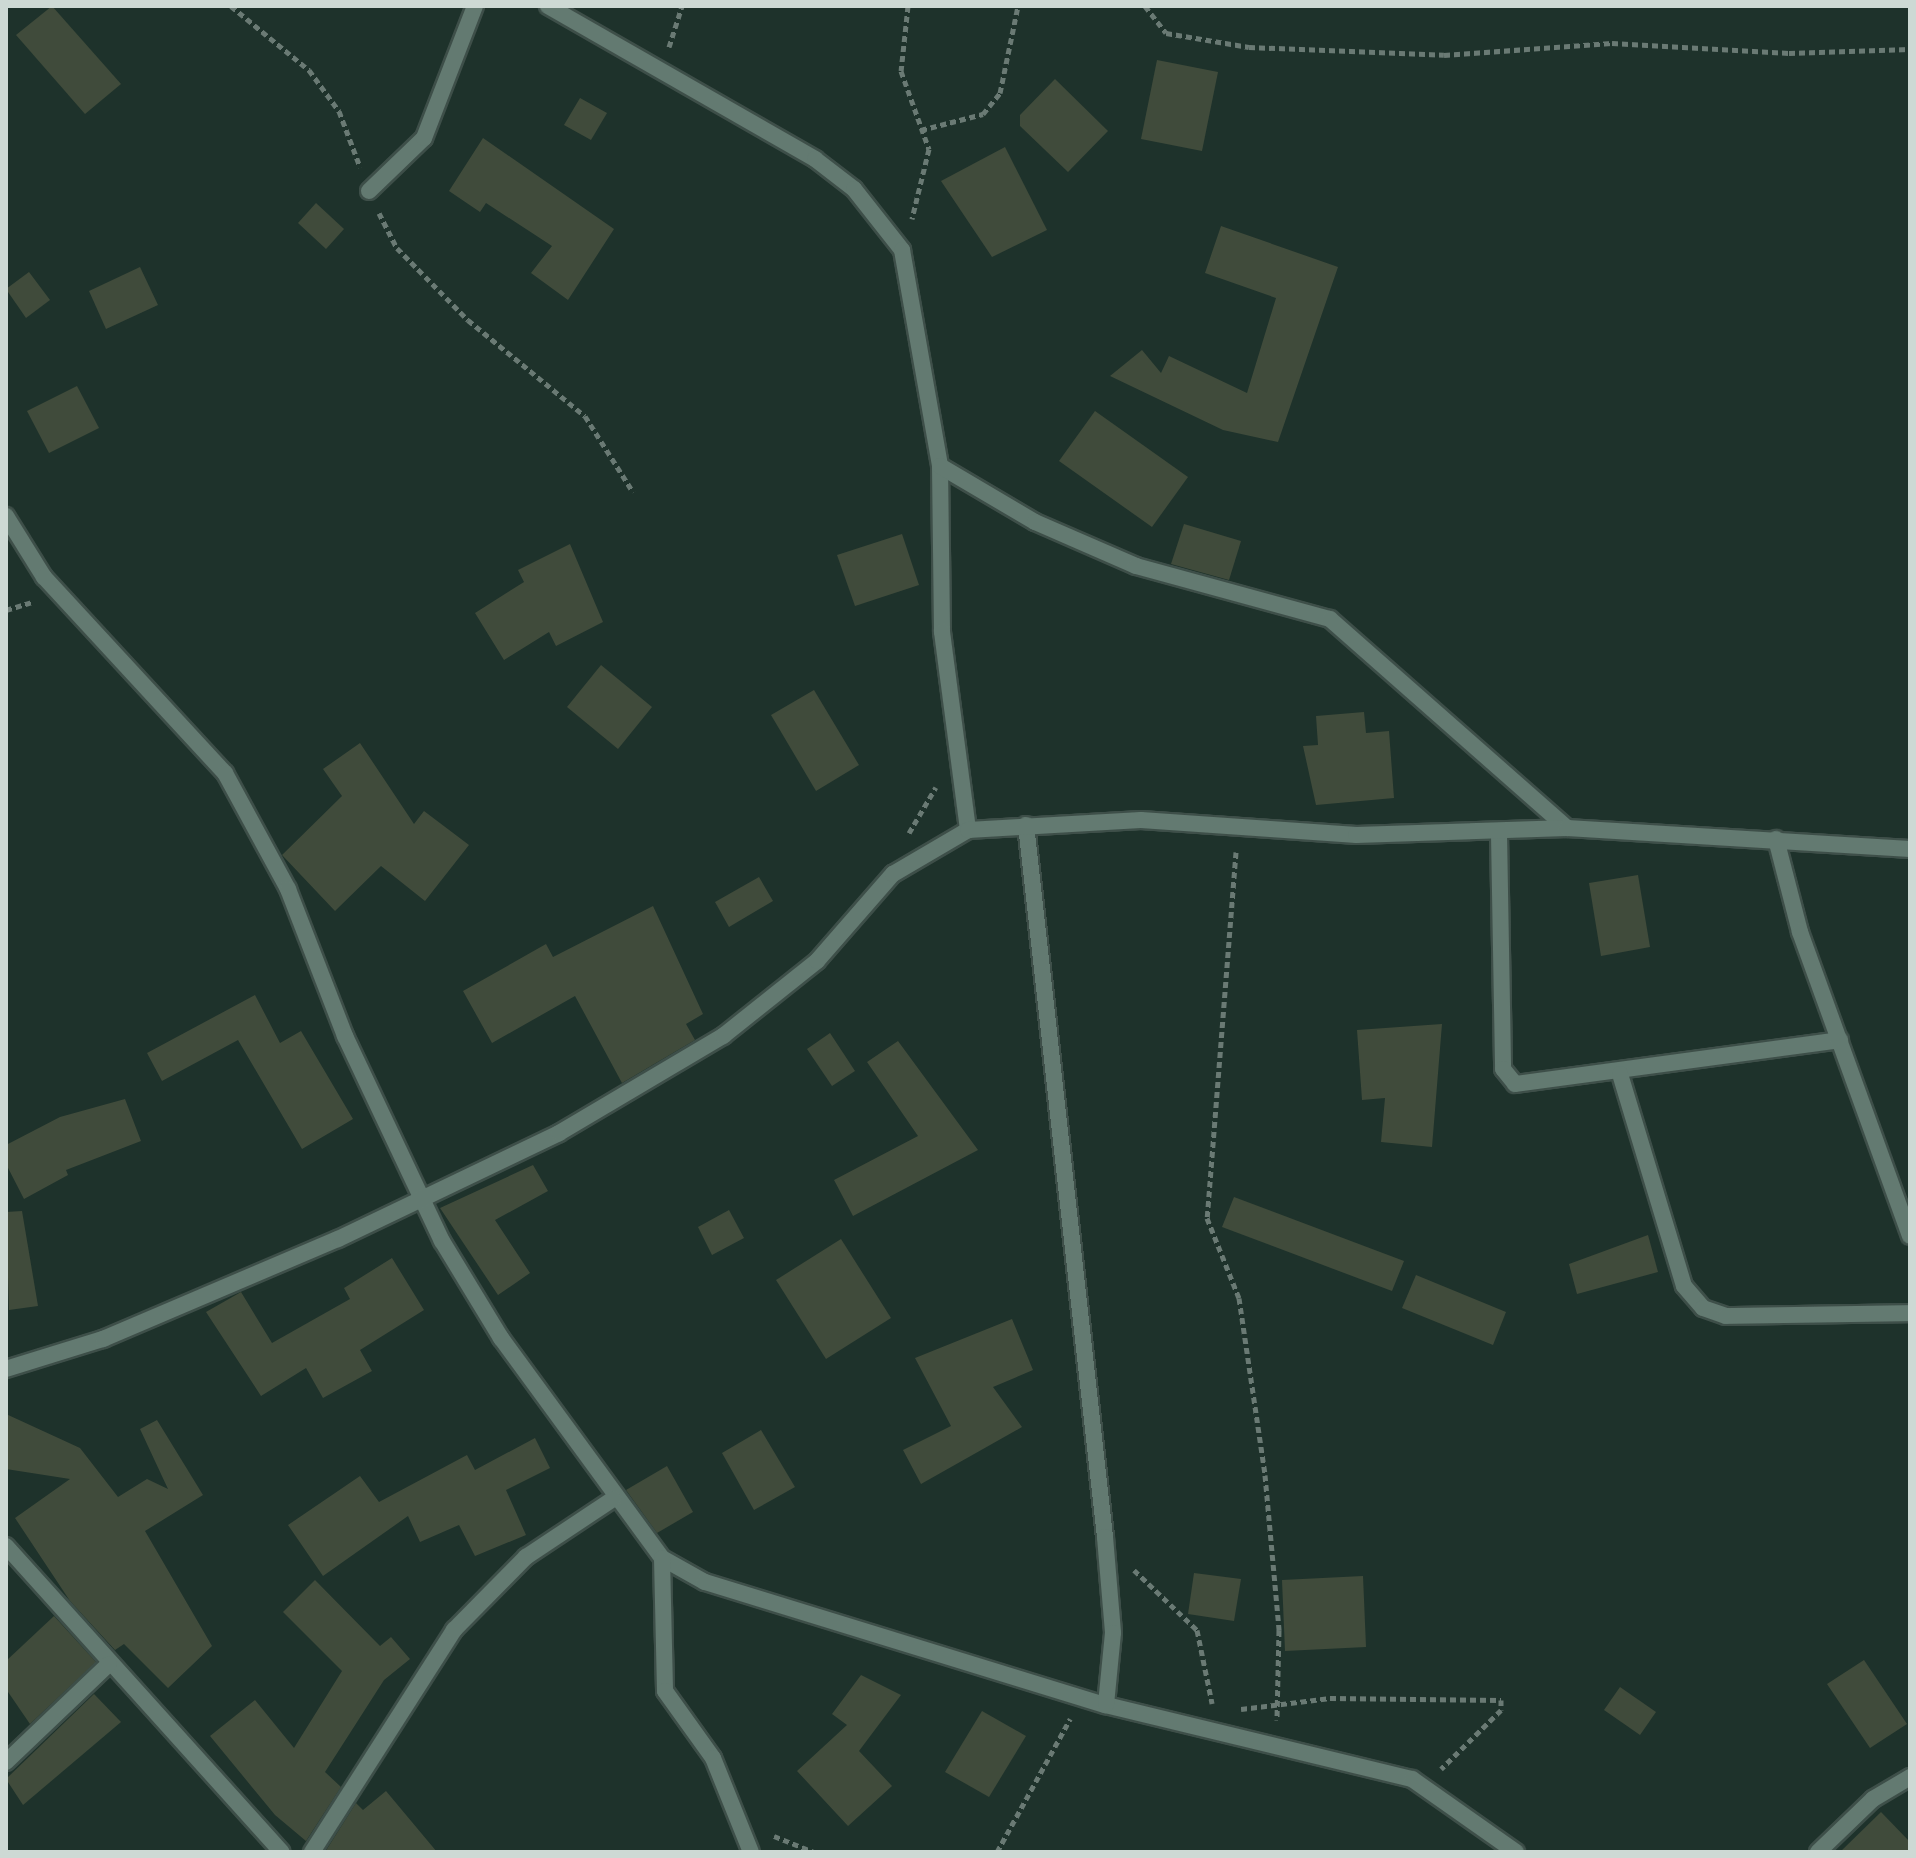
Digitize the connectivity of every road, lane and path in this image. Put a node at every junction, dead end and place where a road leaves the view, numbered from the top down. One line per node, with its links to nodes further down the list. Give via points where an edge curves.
1 (231, 6): 11 (path, via 317,81 339,111)
2 (475, 6): 11 (street, via 424,138)
3 (548, 6): 9 (street)
4 (682, 6): 9 (path)
5 (908, 6): 10 (path, via 901,71)
6 (1018, 6): 10 (path, via 1000,93 983,114)
7 (1145, 6): 8 (path, via 1166,33 1249,47 1444,55 1612,43 1789,53)
8 (1910, 49)
9 (661, 71): 12 (street, via 815,159 854,189)
10 (921, 130): 12 (path, via 926,172)
11 (369, 191): 14 (path, via 397,248 468,320 585,416)
12 (902, 250): 13 (street)
13 (940, 466): 16 (street, via 942,632); 19 (street, via 1035,522 1136,566 1330,619)
14 (633, 492)
15 (6, 516): 27 (street, via 44,577 225,773 288,889)
16 (956, 751): 20 (street); 24 (path)
17 (1026, 825): 18 (street, via 1141,820); 20 (street); 32 (street)
18 (1238, 827): 21 (street); 37 (path, via 1207,1218 1239,1298 1275,1553)
19 (1567, 828): 21 (street); 22 (street)
20 (968, 830): 24 (street)
21 (1499, 834): 26 (street, via 1503,1069 1515,1084 1532,1087)
22 (1776, 839): 23 (street); 25 (street)
23 (1910, 849)
24 (893, 874): 27 (street, via 817,961 723,1036 559,1133)
25 (1840, 1040): 26 (street); 28 (street)
26 (1620, 1074): 29 (street, via 1684,1286 1703,1308 1726,1316)
27 (421, 1198): 30 (street, via 103,1339); 31 (street, via 501,1338)
28 (1910, 1236)
29 (1910, 1313)
30 (6, 1369)
31 (613, 1499): 34 (street); 47 (street, via 526,1557 454,1630)
32 (1105, 1537): 38 (street, via 1113,1633); 39 (path, via 1197,1630)
33 (6, 1546): 35 (street)
34 (662, 1558): 36 (street, via 705,1582); 44 (street, via 665,1691 713,1758)
35 (109, 1664): 41 (street); 46 (street)
36 (1081, 1697): 38 (street); 50 (path)
37 (1277, 1704): 39 (path); 40 (path); 43 (path, via 1501,1700 1501,1710 1445,1762)
38 (1106, 1705): 39 (street)
39 (1219, 1722): 40 (street)
40 (1277, 1744): 43 (street, via 1412,1779)
41 (6, 1762)
42 (1910, 1777): 51 (street, via 1873,1799)
43 (1440, 1794): 45 (street)
44 (740, 1823): 48 (street); 49 (path)
45 (1514, 1851)
46 (282, 1852)
47 (312, 1852)
48 (751, 1852)
49 (814, 1852)
50 (997, 1852)
51 (1818, 1852)

